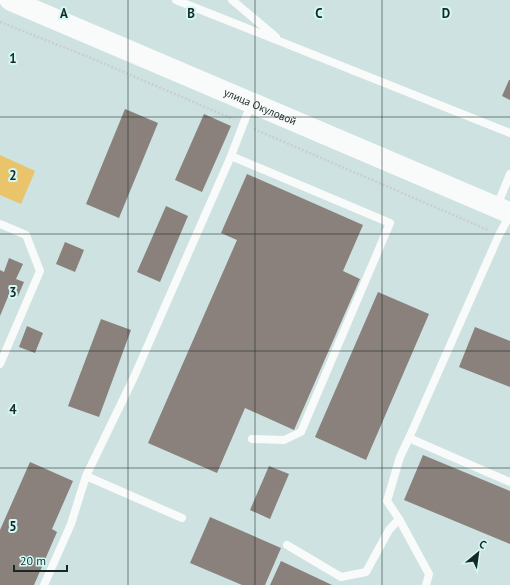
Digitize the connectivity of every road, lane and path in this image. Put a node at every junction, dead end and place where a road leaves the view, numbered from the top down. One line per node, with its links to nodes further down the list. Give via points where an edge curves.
1 (10, 0): 5 (street, улица Окуловой)
2 (176, 0): 4 (lane)
3 (232, 0): 4 (lane)
4 (283, 43): 6 (lane)
5 (251, 103): 7 (lane); 9 (street, улица Окуловой)
6 (510, 133)
7 (231, 156): 12 (lane, via 390,223 301,432 284,440); 14 (lane, via 134,378)
8 (510, 174): 9 (lane)
9 (506, 212): 13 (lane, via 499,235)
10 (0, 224): 11 (lane, via 26,235 40,271)
11 (0, 364)
12 (252, 438)
13 (409, 438): 15 (lane); 17 (lane, via 400,457 388,501)
14 (86, 476): 16 (lane); 19 (lane, via 71,524)
15 (510, 482)
16 (182, 518)
17 (399, 519): 18 (lane, via 389,530 366,572 341,577); 20 (lane, via 429,574)
18 (287, 545)
19 (44, 585)
20 (426, 585)

